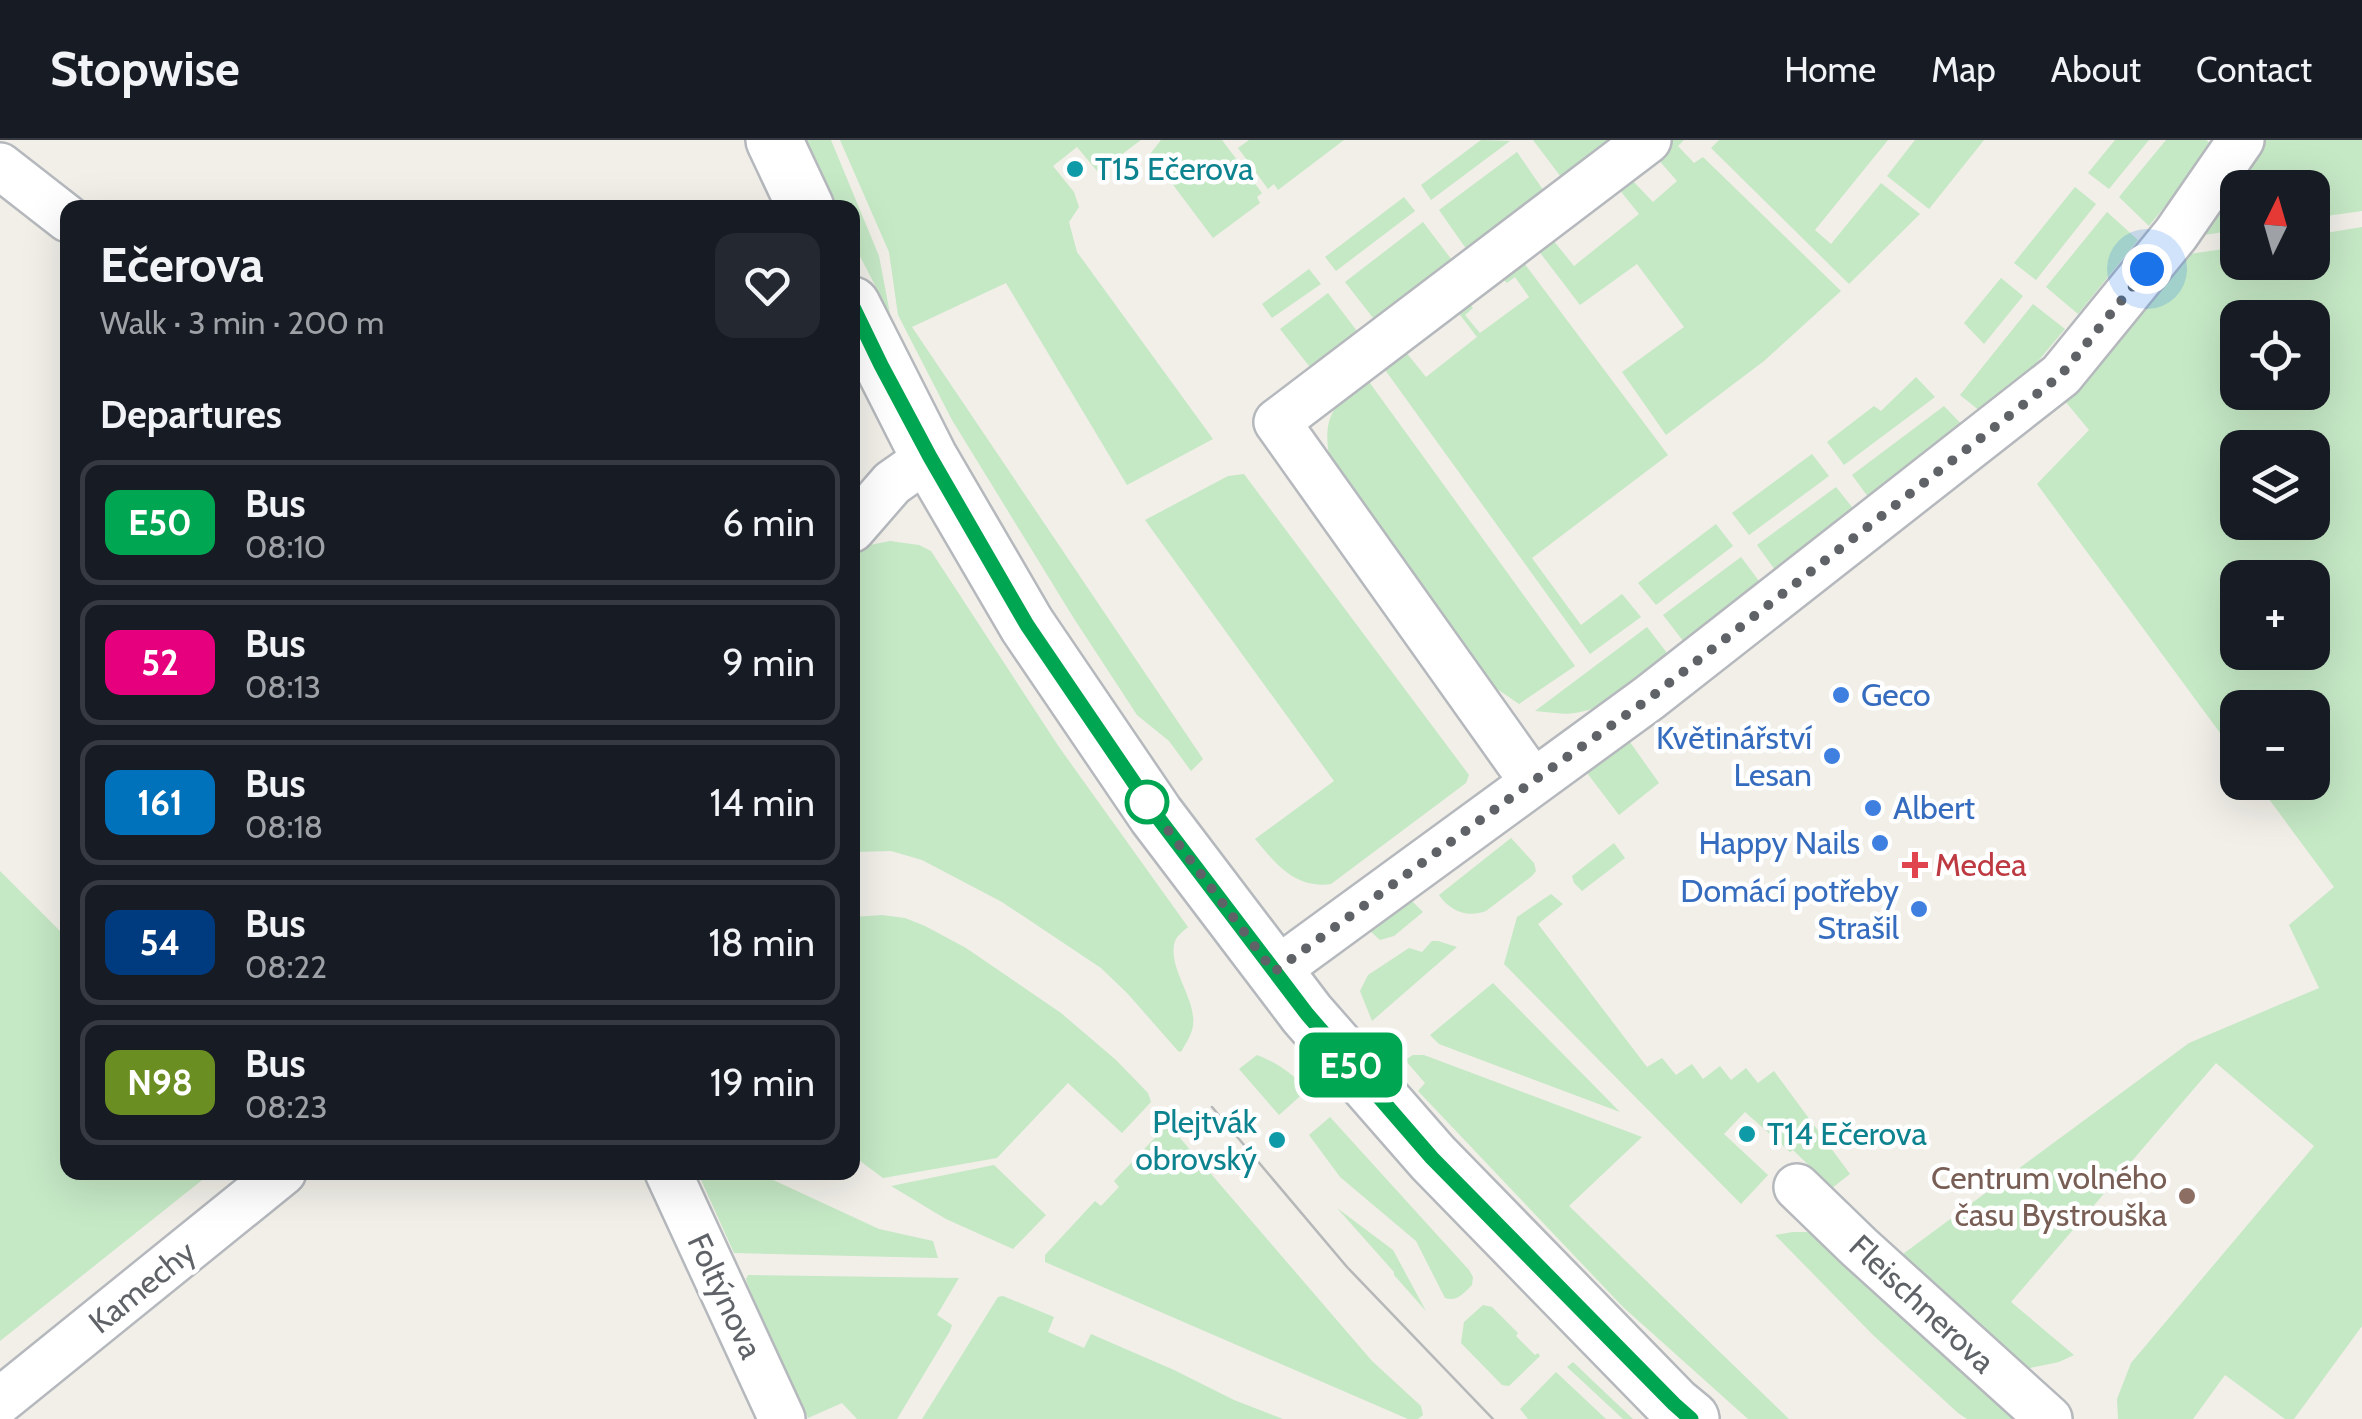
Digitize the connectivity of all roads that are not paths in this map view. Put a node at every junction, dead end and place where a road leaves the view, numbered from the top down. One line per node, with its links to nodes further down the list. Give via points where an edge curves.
1 (774, 140): 5 (street)
2 (1648, 140): 10 (street, via 1278,422)
3 (2242, 140): 10 (street, via 2176,234 2061,375 1650,698)
4 (0, 166): 6 (street)
5 (802, 200)
6 (60, 213)
7 (860, 321): 8 (street)
8 (930, 457): 9 (street, via 892,483); 11 (street, via 1027,625 1156,815)
9 (860, 520)
10 (1532, 782): 11 (street)
11 (1274, 972): 17 (street, via 1432,1158)
12 (273, 1180): 15 (street, Kamechy)
13 (672, 1180): 16 (street, Foltýnova)
14 (1796, 1187): 18 (street, Fleischnerova)
15 (0, 1401)
16 (782, 1419)
17 (1691, 1419)
18 (2048, 1419)

